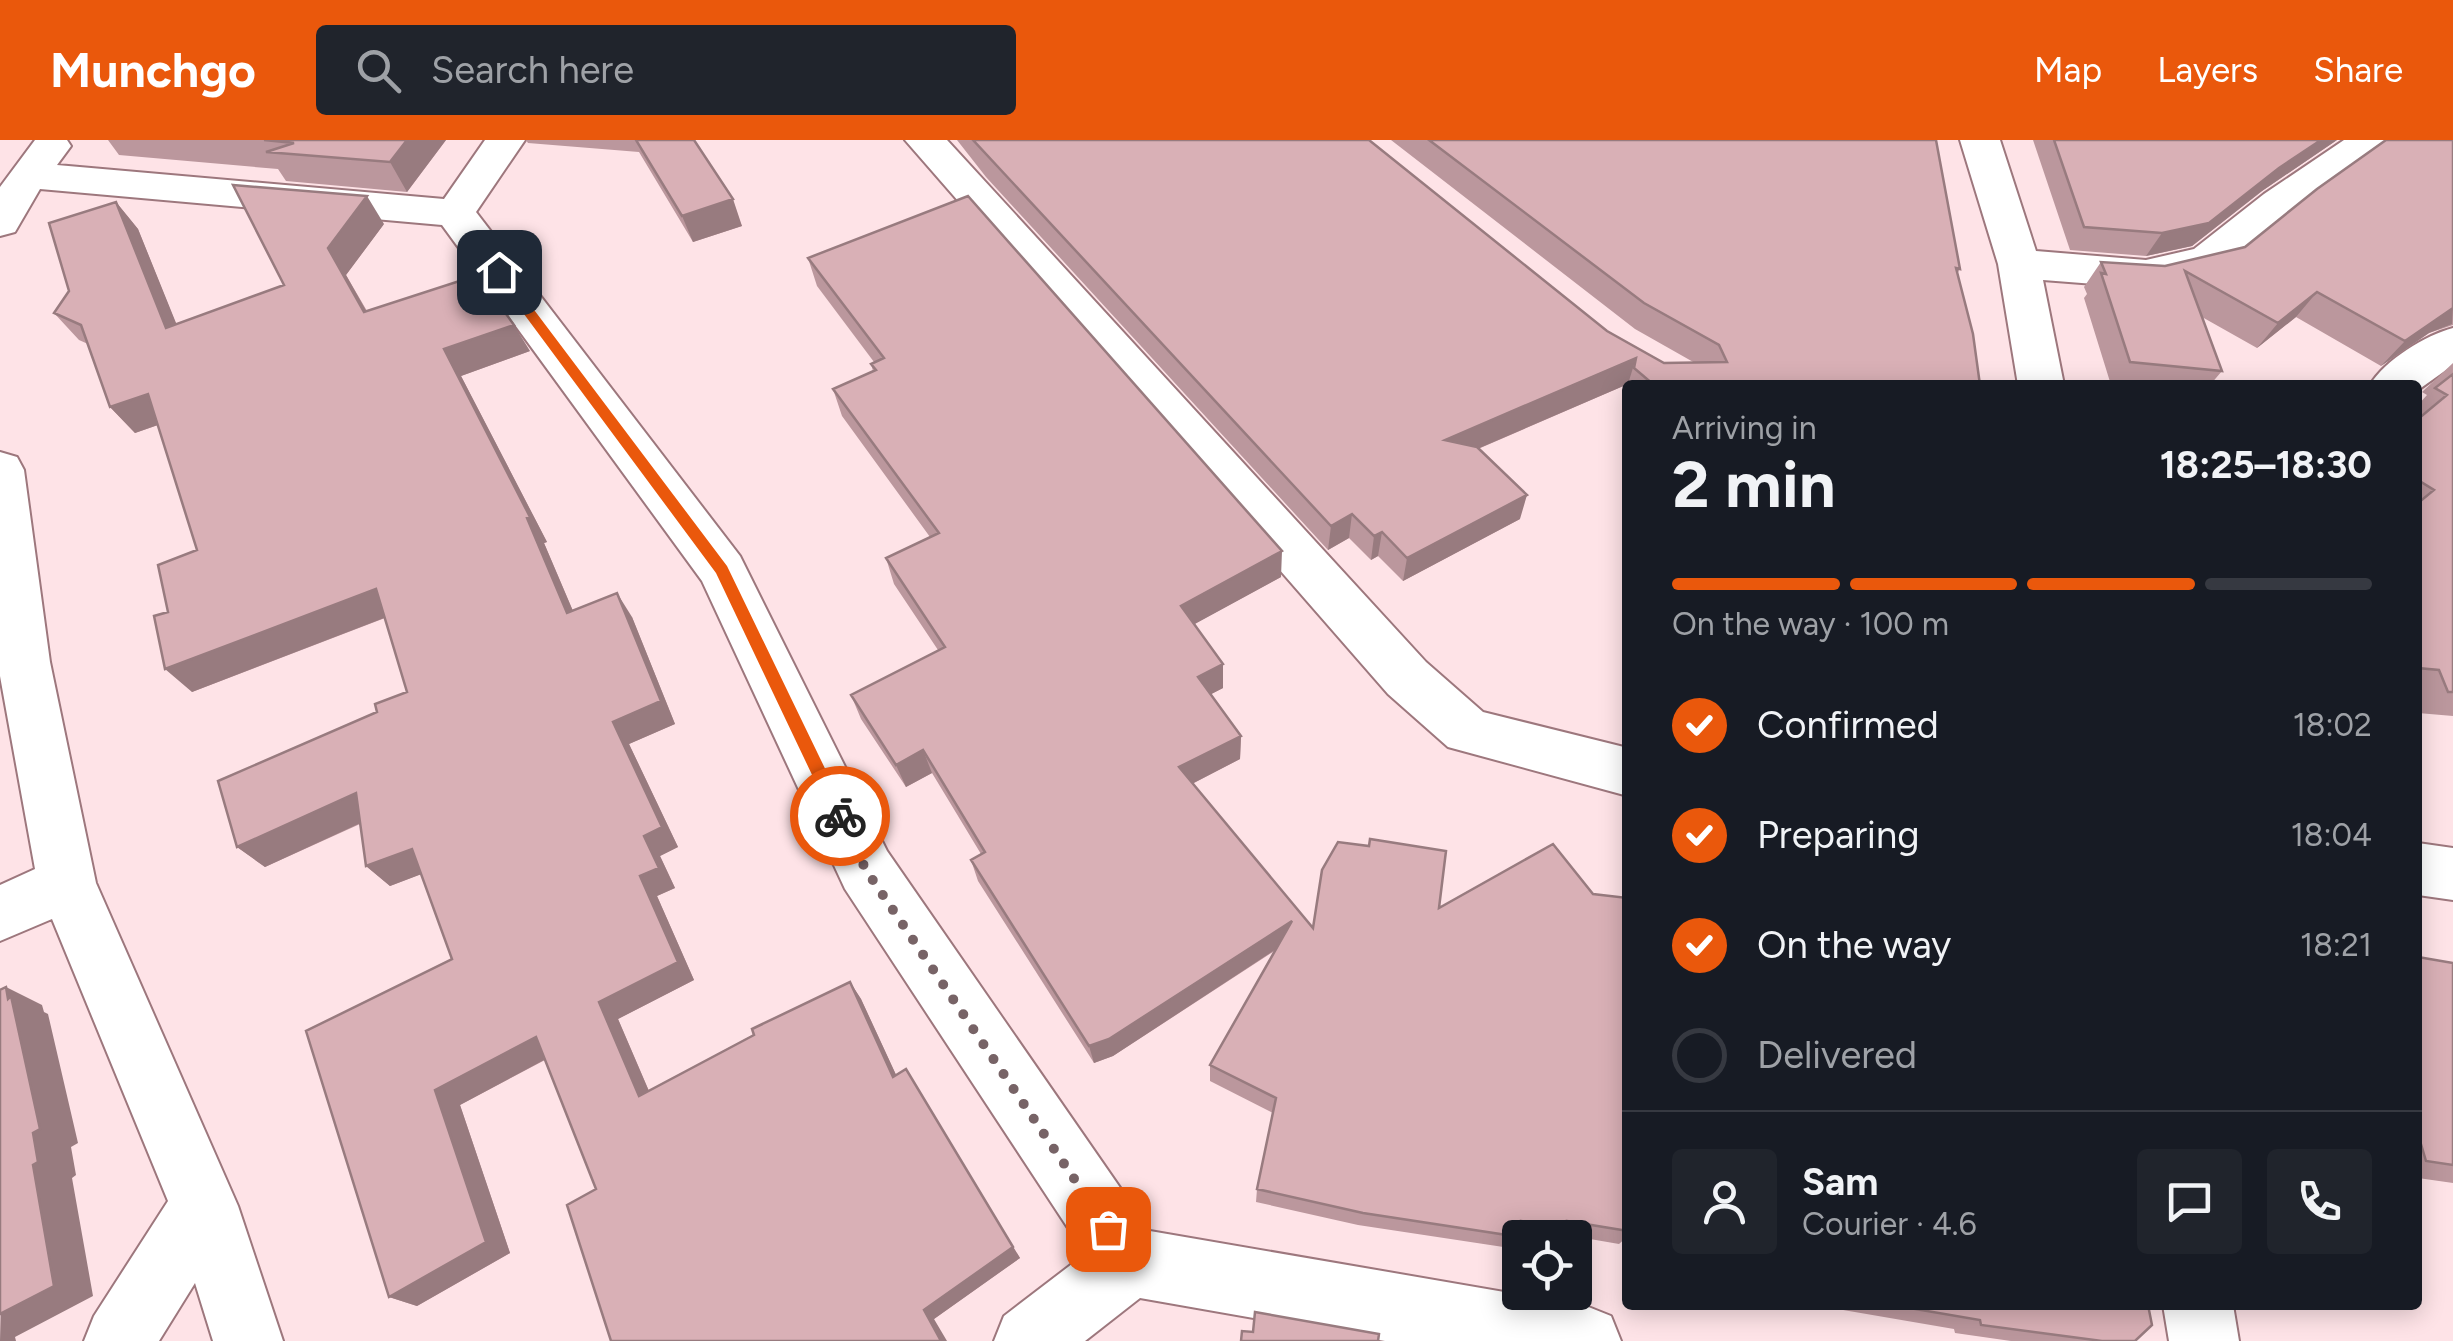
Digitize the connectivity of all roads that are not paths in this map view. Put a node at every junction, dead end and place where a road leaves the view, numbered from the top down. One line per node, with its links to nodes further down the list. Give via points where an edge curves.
1 (504, 140): 6 (street)
2 (925, 140): 13 (street, via 1407,678 1467,730)
3 (1980, 140): 8 (street)
4 (2370, 140): 8 (street, via 2208,260 2146,274)
5 (41, 158): 6 (street); 7 (street)
6 (455, 213): 19 (street, via 722,570 866,870)
7 (0, 223)
8 (2018, 264): 10 (street)
9 (2453, 342): 11 (street)
10 (2039, 380)
11 (2400, 380)
12 (0, 473): 16 (street, via 24,662)
13 (1622, 770)
14 (2422, 870): 15 (street)
15 (2453, 874)
16 (67, 882): 17 (street); 18 (street)
17 (0, 914)
18 (204, 1206): 21 (street); 22 (street)
19 (1130, 1262): 23 (street); 24 (street)
20 (2199, 1310): 25 (street)
21 (118, 1341)
22 (248, 1341)
23 (1029, 1341)
24 (1586, 1341)
25 (2204, 1341)

